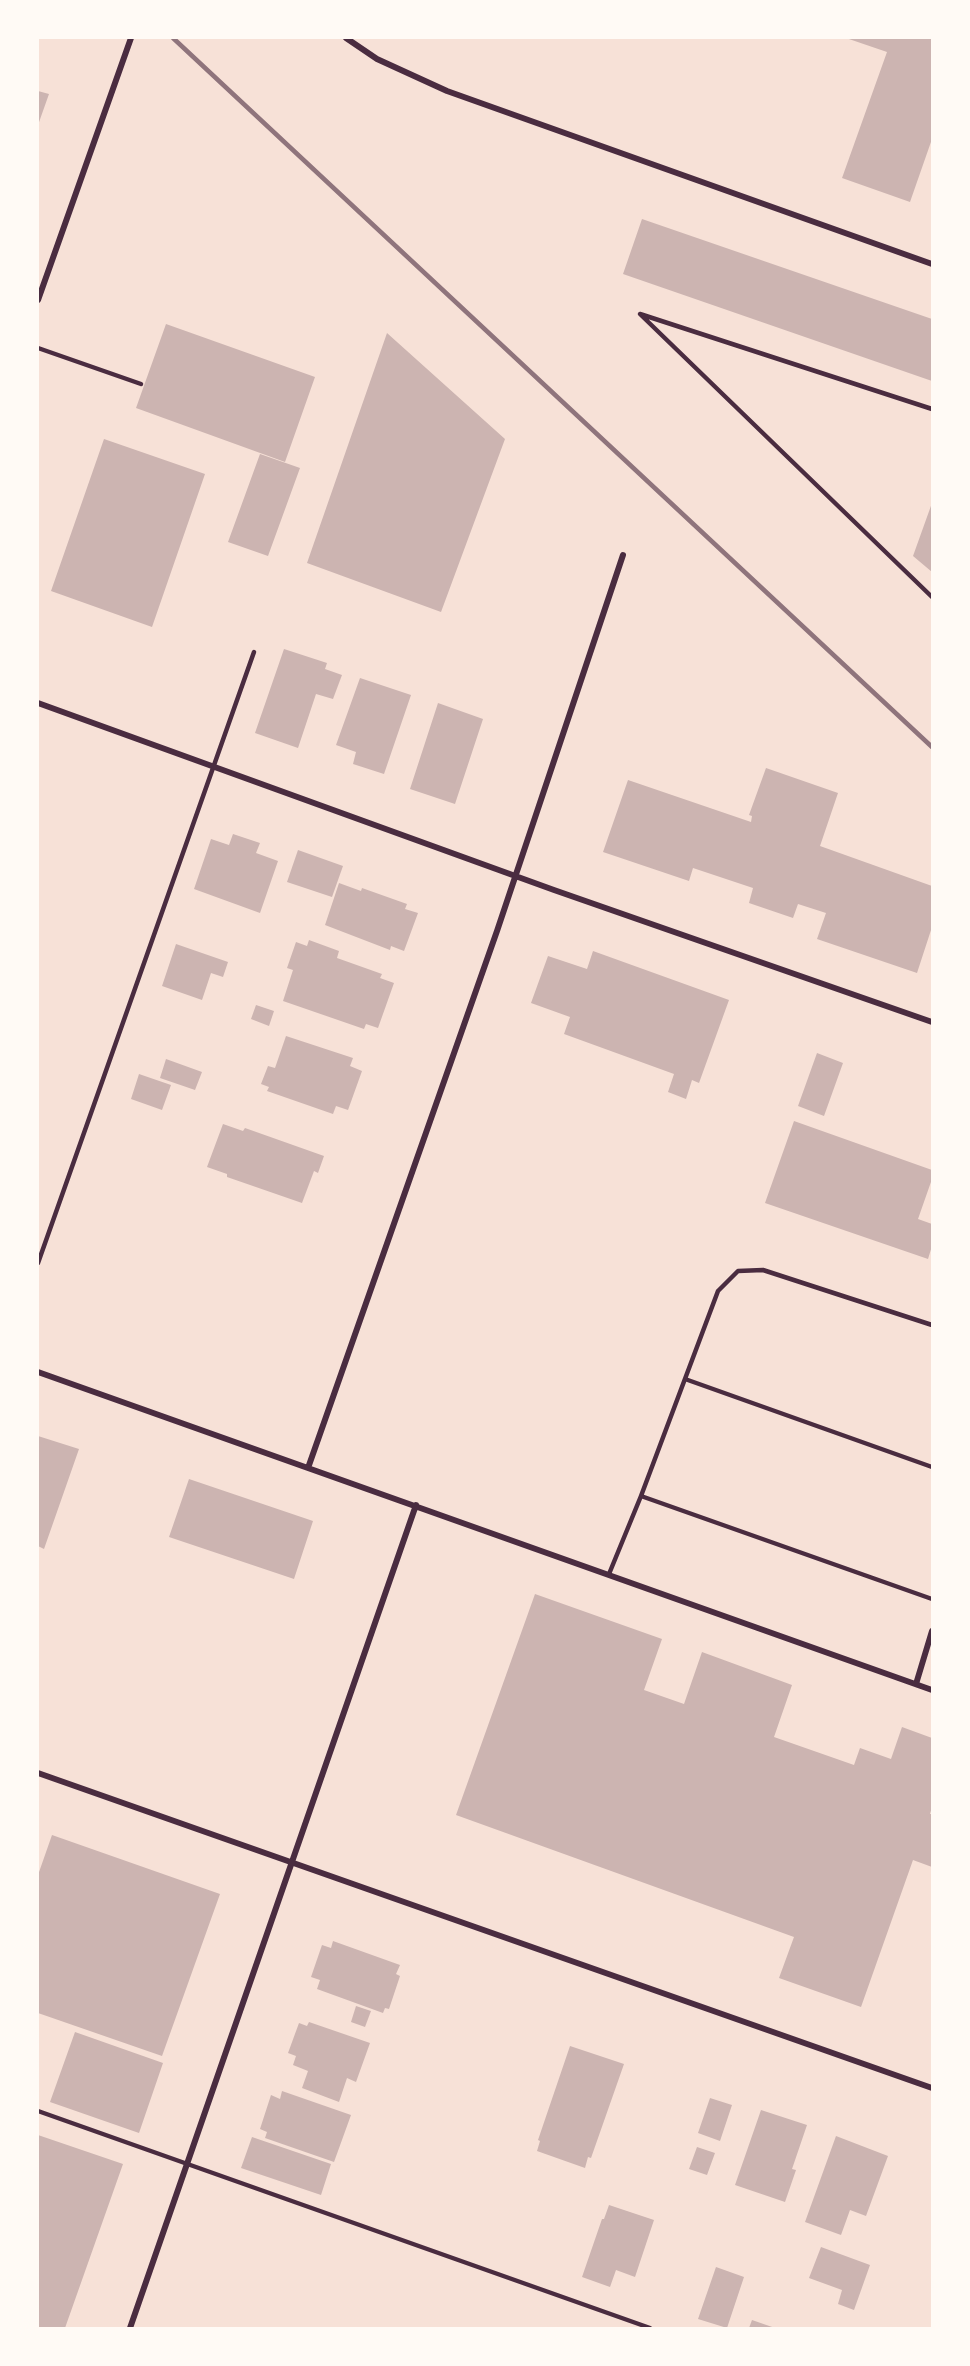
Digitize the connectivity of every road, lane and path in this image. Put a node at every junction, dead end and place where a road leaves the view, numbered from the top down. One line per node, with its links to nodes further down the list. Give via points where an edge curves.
1 (346, 38): 3 (street, via 377,59 447,91)
2 (128, 39): 4 (street)
3 (933, 264)
4 (38, 300)
5 (38, 348): 6 (lane)
6 (141, 384)
7 (933, 409): 9 (lane, via 640,314)
8 (623, 555): 13 (street)
9 (933, 597)
10 (254, 652): 12 (lane)
11 (38, 703): 12 (street)
12 (215, 766): 13 (street); 15 (lane)
13 (516, 876): 14 (street); 20 (street)
14 (933, 1022)
15 (38, 1263)
16 (933, 1325): 18 (lane, via 763,1270 738,1271 718,1292)
17 (38, 1372): 20 (street)
18 (685, 1379): 19 (lane); 21 (lane)
19 (933, 1467)
20 (308, 1468): 22 (street)
21 (641, 1496): 23 (lane); 24 (lane)
22 (416, 1505): 23 (street); 29 (street)
23 (609, 1574): 26 (street)
24 (933, 1599)
25 (933, 1631): 26 (street)
26 (916, 1684): 27 (street)
27 (933, 1690)
28 (38, 1773): 29 (street)
29 (292, 1862): 30 (street); 32 (street)
30 (933, 2088)
31 (38, 2112): 32 (lane)
32 (187, 2164): 33 (street); 34 (lane)
33 (130, 2328)
34 (650, 2328)

